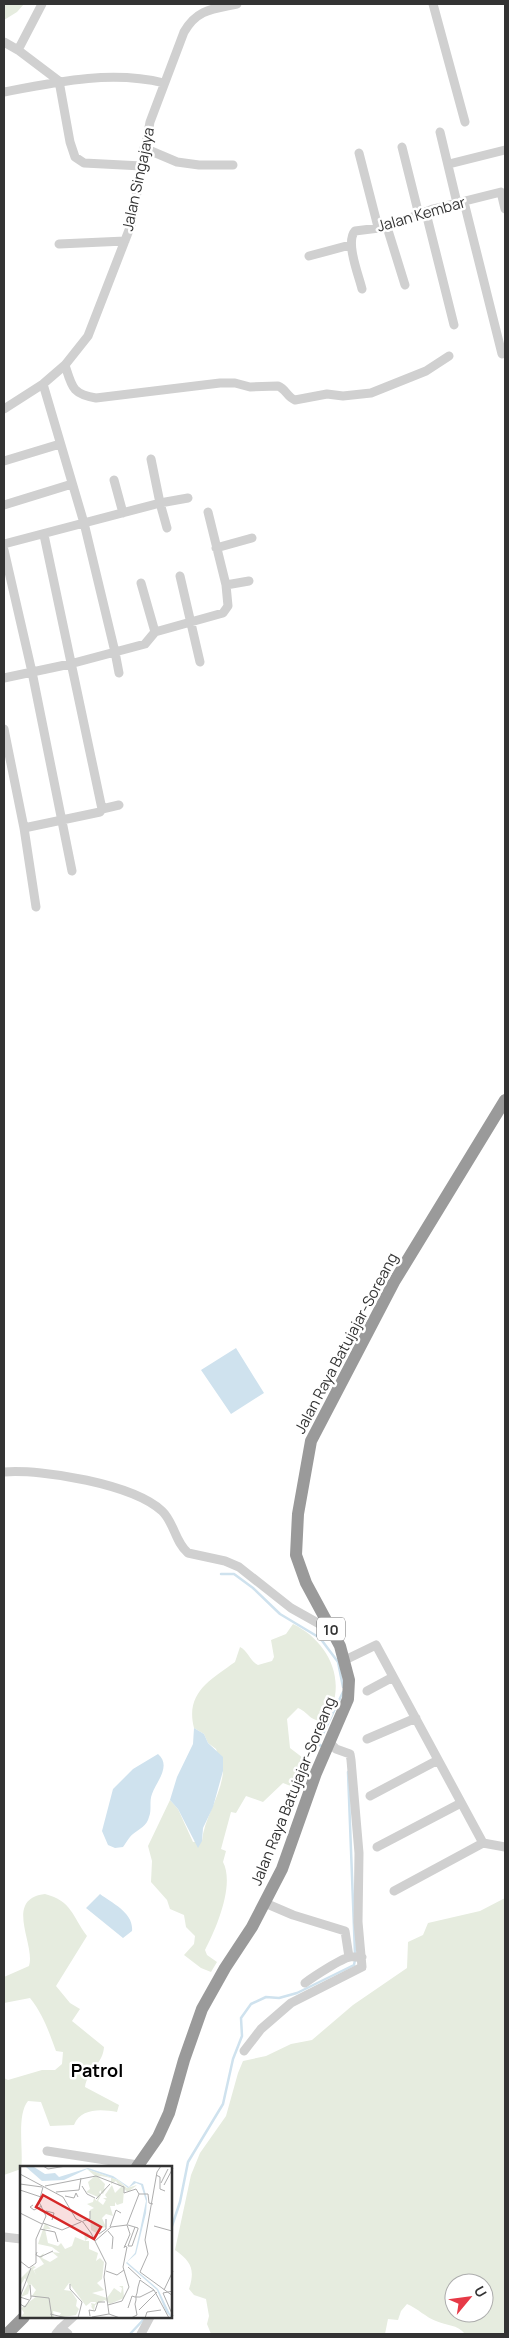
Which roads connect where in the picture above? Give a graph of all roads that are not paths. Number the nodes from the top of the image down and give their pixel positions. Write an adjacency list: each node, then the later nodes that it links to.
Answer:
1 (42, 4): 7 (street)
2 (196, 4): 5 (street)
3 (237, 4): 5 (street)
4 (433, 4): 11 (street)
5 (200, 13): 9 (street, Jalan Singajaya)
6 (4, 42): 7 (street)
7 (18, 50): 8 (street)
8 (59, 81): 9 (street); 10 (street); 19 (street)
9 (164, 84): 14 (street, Jalan Singajaya)
10 (4, 92)
11 (465, 122)
12 (440, 132): 17 (street)
13 (402, 147): 23 (street)
14 (144, 148): 18 (street); 19 (street, Jalan Singajaya)
15 (505, 150): 17 (street)
16 (359, 153): 24 (street)
17 (449, 164): 21 (street)
18 (233, 165)
19 (142, 166): 25 (street, Jalan Singajaya)
20 (503, 192): 21 (street, Jalan Kembar); 22 (street, Jalan Kembar)
21 (460, 202): 23 (street, Jalan Kembar); 32 (street)
22 (505, 209)
23 (423, 214): 24 (street, Jalan Kembar); 31 (street)
24 (382, 227): 27 (street, Jalan Kembar); 29 (street)
25 (125, 241): 26 (street); 34 (street, Jalan Singajaya)
26 (59, 244)
27 (350, 245): 28 (street); 30 (street)
28 (309, 256)
29 (405, 285)
30 (362, 289)
31 (454, 325)
32 (505, 353)
33 (449, 356): 34 (street)
34 (65, 365): 35 (street, Jalan Singajaya)
35 (43, 384): 36 (street, Jalan Singajaya); 37 (street)
36 (4, 409)
37 (60, 444): 39 (street); 41 (street)
38 (151, 459): 43 (street)
39 (4, 461)
40 (114, 480): 46 (street)
41 (72, 484): 44 (street); 47 (street)
42 (188, 498): 43 (street)
43 (160, 503): 46 (street); 48 (street)
44 (4, 505)
45 (208, 512): 52 (street)
46 (123, 513): 47 (street)
47 (84, 524): 49 (street); 60 (street)
48 (168, 528)
49 (44, 535): 51 (street); 62 (street)
50 (252, 538): 52 (street)
51 (4, 544)
52 (216, 548): 57 (street)
53 (4, 550): 63 (street)
54 (180, 576): 58 (street)
55 (249, 581): 57 (street)
56 (141, 582): 59 (street)
57 (226, 585): 58 (street)
58 (191, 622): 59 (street); 61 (street)
59 (155, 632): 60 (street)
60 (115, 652): 62 (street); 64 (street)
61 (200, 662)
62 (70, 664): 63 (street); 68 (street)
63 (32, 672): 65 (street); 69 (street)
64 (119, 672)
65 (4, 678)
66 (4, 728): 70 (street)
67 (119, 805): 68 (street)
68 (102, 809): 69 (street)
69 (62, 820): 70 (street); 71 (street)
70 (24, 828): 72 (street)
71 (72, 871)
72 (36, 907)
73 (505, 1100): 75 (highway, Jalan Raya Batujajar-Soreang / 10)
74 (4, 1472): 75 (street)
75 (332, 1631): 76 (highway, Jalan Raya Batujajar-Soreang / 10)
76 (345, 1660): 77 (street); 81 (highway, Jalan Raya Batujajar-Soreang / 10)
77 (394, 1677): 78 (street); 79 (street)
78 (367, 1690)
79 (416, 1718): 80 (street); 82 (street)
80 (367, 1739)
81 (330, 1743): 89 (highway, Jalan Raya Batujajar-Soreang / 10); 90 (street)
82 (438, 1760): 83 (street); 84 (street)
83 (370, 1796)
84 (461, 1803): 85 (street); 86 (street)
85 (483, 1843): 87 (street); 88 (street)
86 (377, 1847)
87 (505, 1848)
88 (394, 1891)
89 (265, 1903): 90 (street); 94 (highway, Jalan Raya Batujajar-Soreang / 10)
90 (356, 1961): 91 (street); 92 (street)
91 (305, 1983)
92 (244, 2051)
93 (48, 2151): 94 (street)
94 (138, 2166)
95 (4, 2237): 96 (street)
96 (20, 2239)
97 (23, 2318): 101 (highway)
98 (72, 2318): 100 (street)
99 (150, 2318): 102 (street)
100 (62, 2332)
101 (7, 2334)
102 (143, 2334)

